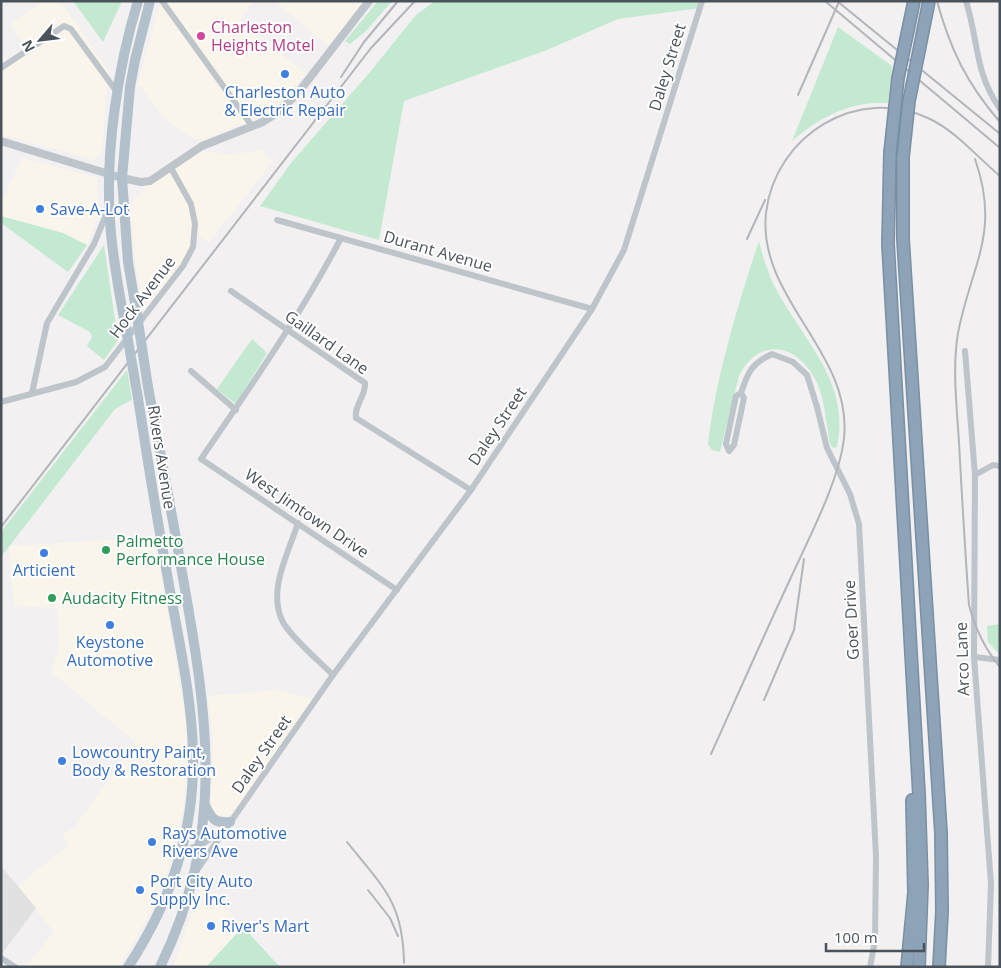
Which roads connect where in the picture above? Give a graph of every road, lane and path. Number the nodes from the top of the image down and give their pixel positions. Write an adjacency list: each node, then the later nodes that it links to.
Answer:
1 (138, 1): 10 (main road, Rivers Avenue)
2 (150, 1): 16 (main road, Rivers Avenue)
3 (162, 1): 12 (street)
4 (369, 1): 12 (street)
5 (702, 1): 21 (street, Daley Street)
6 (914, 1): 37 (highway, bridge)
7 (929, 1): 39 (highway, bridge)
8 (966, 1): 11 (street)
9 (1, 68): 10 (street)
10 (118, 93): 15 (main road, Rivers Avenue)
11 (1000, 109)
12 (252, 126): 14 (street)
13 (1, 141): 15 (street)
14 (171, 168): 16 (street); 25 (street, Hock Avenue)
15 (109, 174): 16 (street); 17 (main road, Rivers Avenue)
16 (122, 178): 40 (main road, Rivers Avenue, bridge)
17 (109, 206): 25 (street); 43 (main road, Rivers Avenue, bridge)
18 (277, 220): 19 (street, Durant Avenue)
19 (341, 238): 21 (street, Durant Avenue); 22 (street)
20 (231, 291): 22 (street, Gaillard Lane)
21 (592, 309): 32 (street, Daley Street)
22 (286, 330): 29 (street); 32 (street, Gaillard Lane)
23 (965, 351): 31 (street, Arco Lane)
24 (191, 371): 29 (street)
25 (32, 393): 28 (street, Hock Avenue)
26 (740, 393): 26 (street, Goer Drive); 49 (street, Goer Drive)
27 (1, 394): 28 (street)
28 (5, 400)
29 (236, 410): 33 (street, West Jimtown Drive)
30 (1000, 466): 31 (street)
31 (975, 475): 35 (street, Arco Lane)
32 (470, 490): 34 (street, Daley Street)
33 (298, 523): 34 (street, West Jimtown Drive); 38 (street)
34 (397, 590): 38 (street, Daley Street)
35 (974, 657): 36 (street); 54 (street, Arco Lane)
36 (1000, 660)
37 (912, 668): 50 (highway); 51 (highway)
38 (333, 675): 41 (street, Daley Street)
39 (938, 789): 52 (highway); 53 (highway)
40 (205, 804): 41 (main road); 42 (main road, Rivers Avenue)
41 (230, 822): 42 (street, Daley Street); 44 (street, Daley Street)
42 (201, 844): 43 (street, Daley Street); 44 (main road, Rivers Avenue)
43 (181, 852): 47 (main road, Rivers Avenue)
44 (194, 875): 48 (main road, Rivers Avenue)
45 (1, 958): 46 (street)
46 (15, 967)
47 (128, 967)
48 (160, 967)
49 (870, 967)
50 (907, 967)
51 (919, 967)
52 (939, 967)
53 (945, 967)
54 (988, 967)

